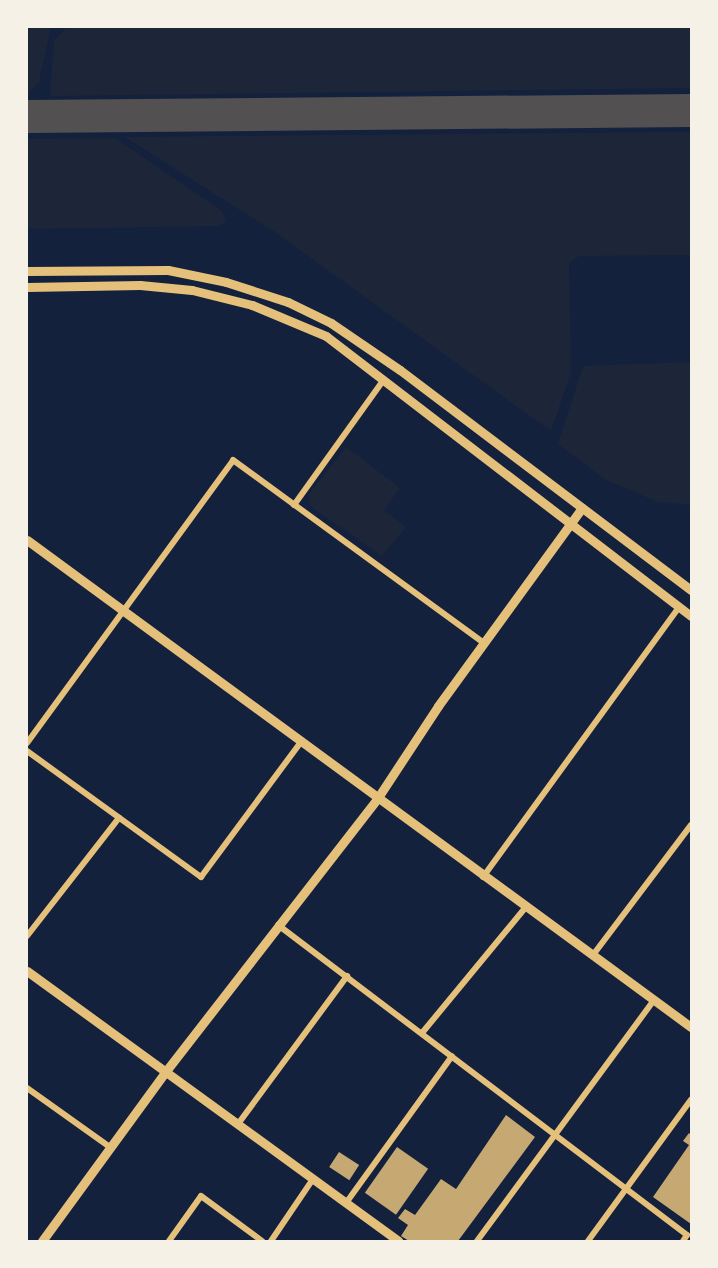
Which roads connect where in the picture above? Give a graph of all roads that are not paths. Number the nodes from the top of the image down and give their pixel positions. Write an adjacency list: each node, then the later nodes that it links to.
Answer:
1 (27, 271): 5 (street)
2 (27, 287): 3 (street)
3 (382, 382): 4 (street); 6 (street)
4 (294, 504): 10 (street); 12 (street)
5 (582, 508): 6 (street); 8 (street)
6 (571, 526): 9 (street); 12 (street)
7 (27, 540): 10 (street)
8 (691, 590)
9 (679, 606): 11 (street); 19 (street)
10 (125, 611): 13 (street); 14 (street)
11 (691, 616)
12 (484, 644): 16 (street)
13 (301, 742): 16 (street); 17 (street)
14 (27, 743)
15 (27, 751): 17 (street)
16 (377, 800): 19 (street); 21 (street)
17 (119, 818): 22 (street)
18 (691, 825): 23 (street)
19 (483, 877): 20 (street)
20 (525, 908): 23 (street); 28 (street)
21 (278, 925): 25 (street); 30 (street)
22 (27, 936)
23 (593, 955): 26 (street)
24 (27, 971): 30 (street)
25 (347, 976): 28 (street); 33 (street)
26 (654, 1000): 27 (street); 34 (street)
27 (690, 1024)
28 (422, 1033): 29 (street)
29 (452, 1056): 34 (street); 38 (street)
30 (166, 1071): 33 (street); 35 (street)
31 (27, 1088): 35 (street)
32 (691, 1100): 37 (street)
33 (238, 1124): 36 (street)
34 (555, 1134): 37 (street); 44 (street)
35 (111, 1148): 39 (street)
36 (313, 1179): 38 (street); 42 (street)
37 (626, 1188): 45 (street); 46 (street)
38 (346, 1203): 43 (street)
39 (42, 1241)
40 (169, 1241): 41 (street)
41 (262, 1241)
42 (271, 1241)
43 (398, 1241)
44 (477, 1241)
45 (588, 1241)
46 (683, 1241)

